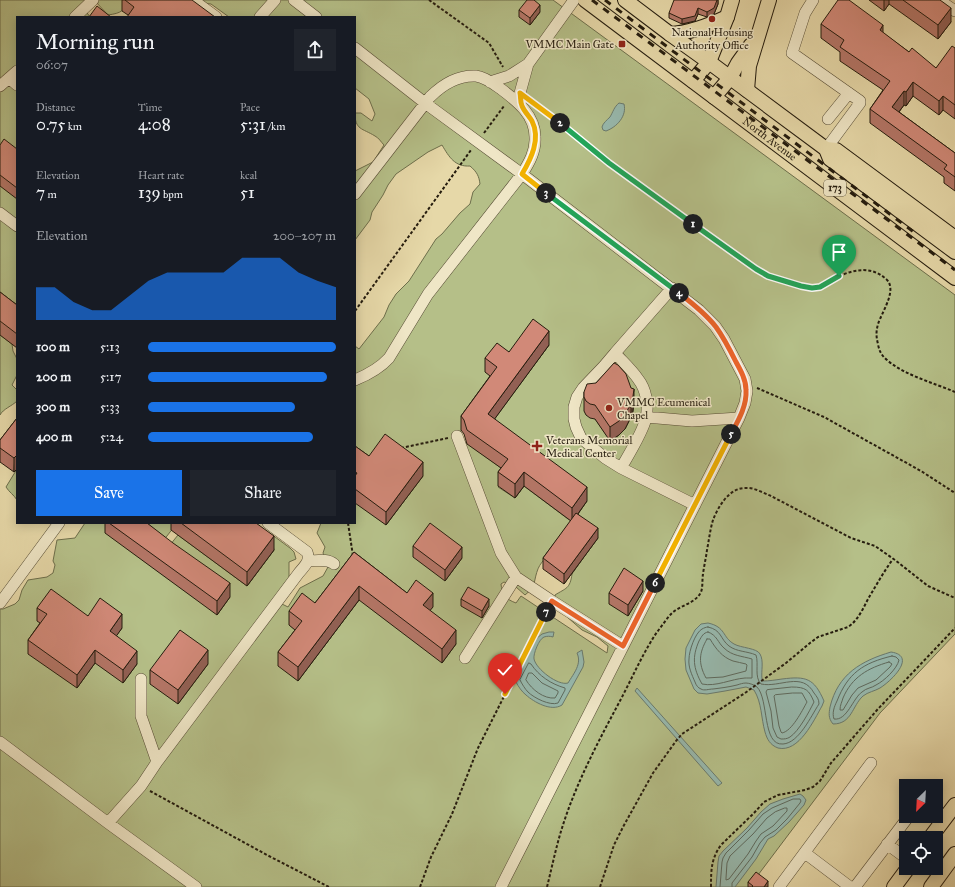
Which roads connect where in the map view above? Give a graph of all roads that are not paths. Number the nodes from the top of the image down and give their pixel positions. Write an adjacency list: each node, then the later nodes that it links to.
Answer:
1 (93, 0): 13 (lane)
2 (193, 0): 14 (lane)
3 (275, 0): 15 (lane)
4 (294, 0): 16 (lane)
5 (574, 0): 22 (lane)
6 (585, 0): 25 (main road, North Avenue / 173)
7 (625, 0): 18 (main road, 173)
8 (732, 0): 17 (main road)
9 (769, 0): 19 (main road)
10 (812, 0): 29 (lane)
11 (939, 0): 12 (lane)
12 (955, 11)
13 (76, 16)
14 (215, 16)
15 (262, 16)
16 (315, 16)
17 (727, 17): 18 (main road); 21 (main road)
18 (670, 34): 21 (main road, 173)
19 (758, 34): 24 (main road); 28 (main road)
20 (356, 49): 32 (lane)
21 (710, 62): 24 (main road, 173); 25 (main road)
22 (528, 64): 26 (lane); 30 (lane)
23 (14, 78): 27 (lane)
24 (730, 78): 28 (main road, 173); 31 (main road)
25 (693, 81): 31 (main road, North Avenue / 173)
26 (490, 82): 30 (lane); 32 (lane)
27 (0, 86)
28 (747, 90): 34 (main road, 173)
29 (849, 93): 33 (lane); 34 (lane)
30 (516, 95): 35 (lane)
31 (714, 97): 40 (main road, North Avenue / 173)
32 (425, 102): 35 (lane); 36 (lane)
33 (828, 119)
34 (826, 149): 39 (main road, 173)
35 (522, 174): 41 (lane); 43 (lane)
36 (356, 193)
37 (0, 213): 38 (lane)
38 (16, 225)
39 (953, 246)
40 (955, 278)
41 (672, 288): 42 (lane); 45 (lane)
42 (615, 353): 44 (lane); 47 (lane)
43 (356, 380)
44 (646, 417): 45 (lane); 47 (lane)
45 (739, 418): 48 (lane)
46 (457, 436): 53 (lane)
47 (622, 468): 48 (lane)
48 (695, 505): 55 (lane)
49 (58, 524): 54 (lane)
50 (269, 524): 51 (lane)
51 (308, 561): 52 (lane); 59 (lane)
52 (334, 564)
53 (516, 577): 55 (lane); 56 (lane)
54 (0, 603)
55 (623, 646): 71 (lane)
56 (465, 658)
57 (141, 679): 59 (lane)
58 (0, 742): 62 (lane)
59 (157, 762): 62 (lane)
60 (871, 763): 66 (lane)
61 (955, 805): 64 (main road)
62 (108, 823): 70 (lane)
63 (904, 823): 65 (lane)
64 (935, 831)
65 (887, 844): 67 (lane); 74 (lane)
66 (805, 853): 72 (lane); 73 (lane)
67 (899, 853)
68 (955, 854): 76 (main road)
69 (903, 875): 75 (main road)
70 (196, 887)
71 (501, 887)
72 (779, 887)
73 (850, 887)
74 (855, 887)
75 (894, 887)
76 (931, 887)

